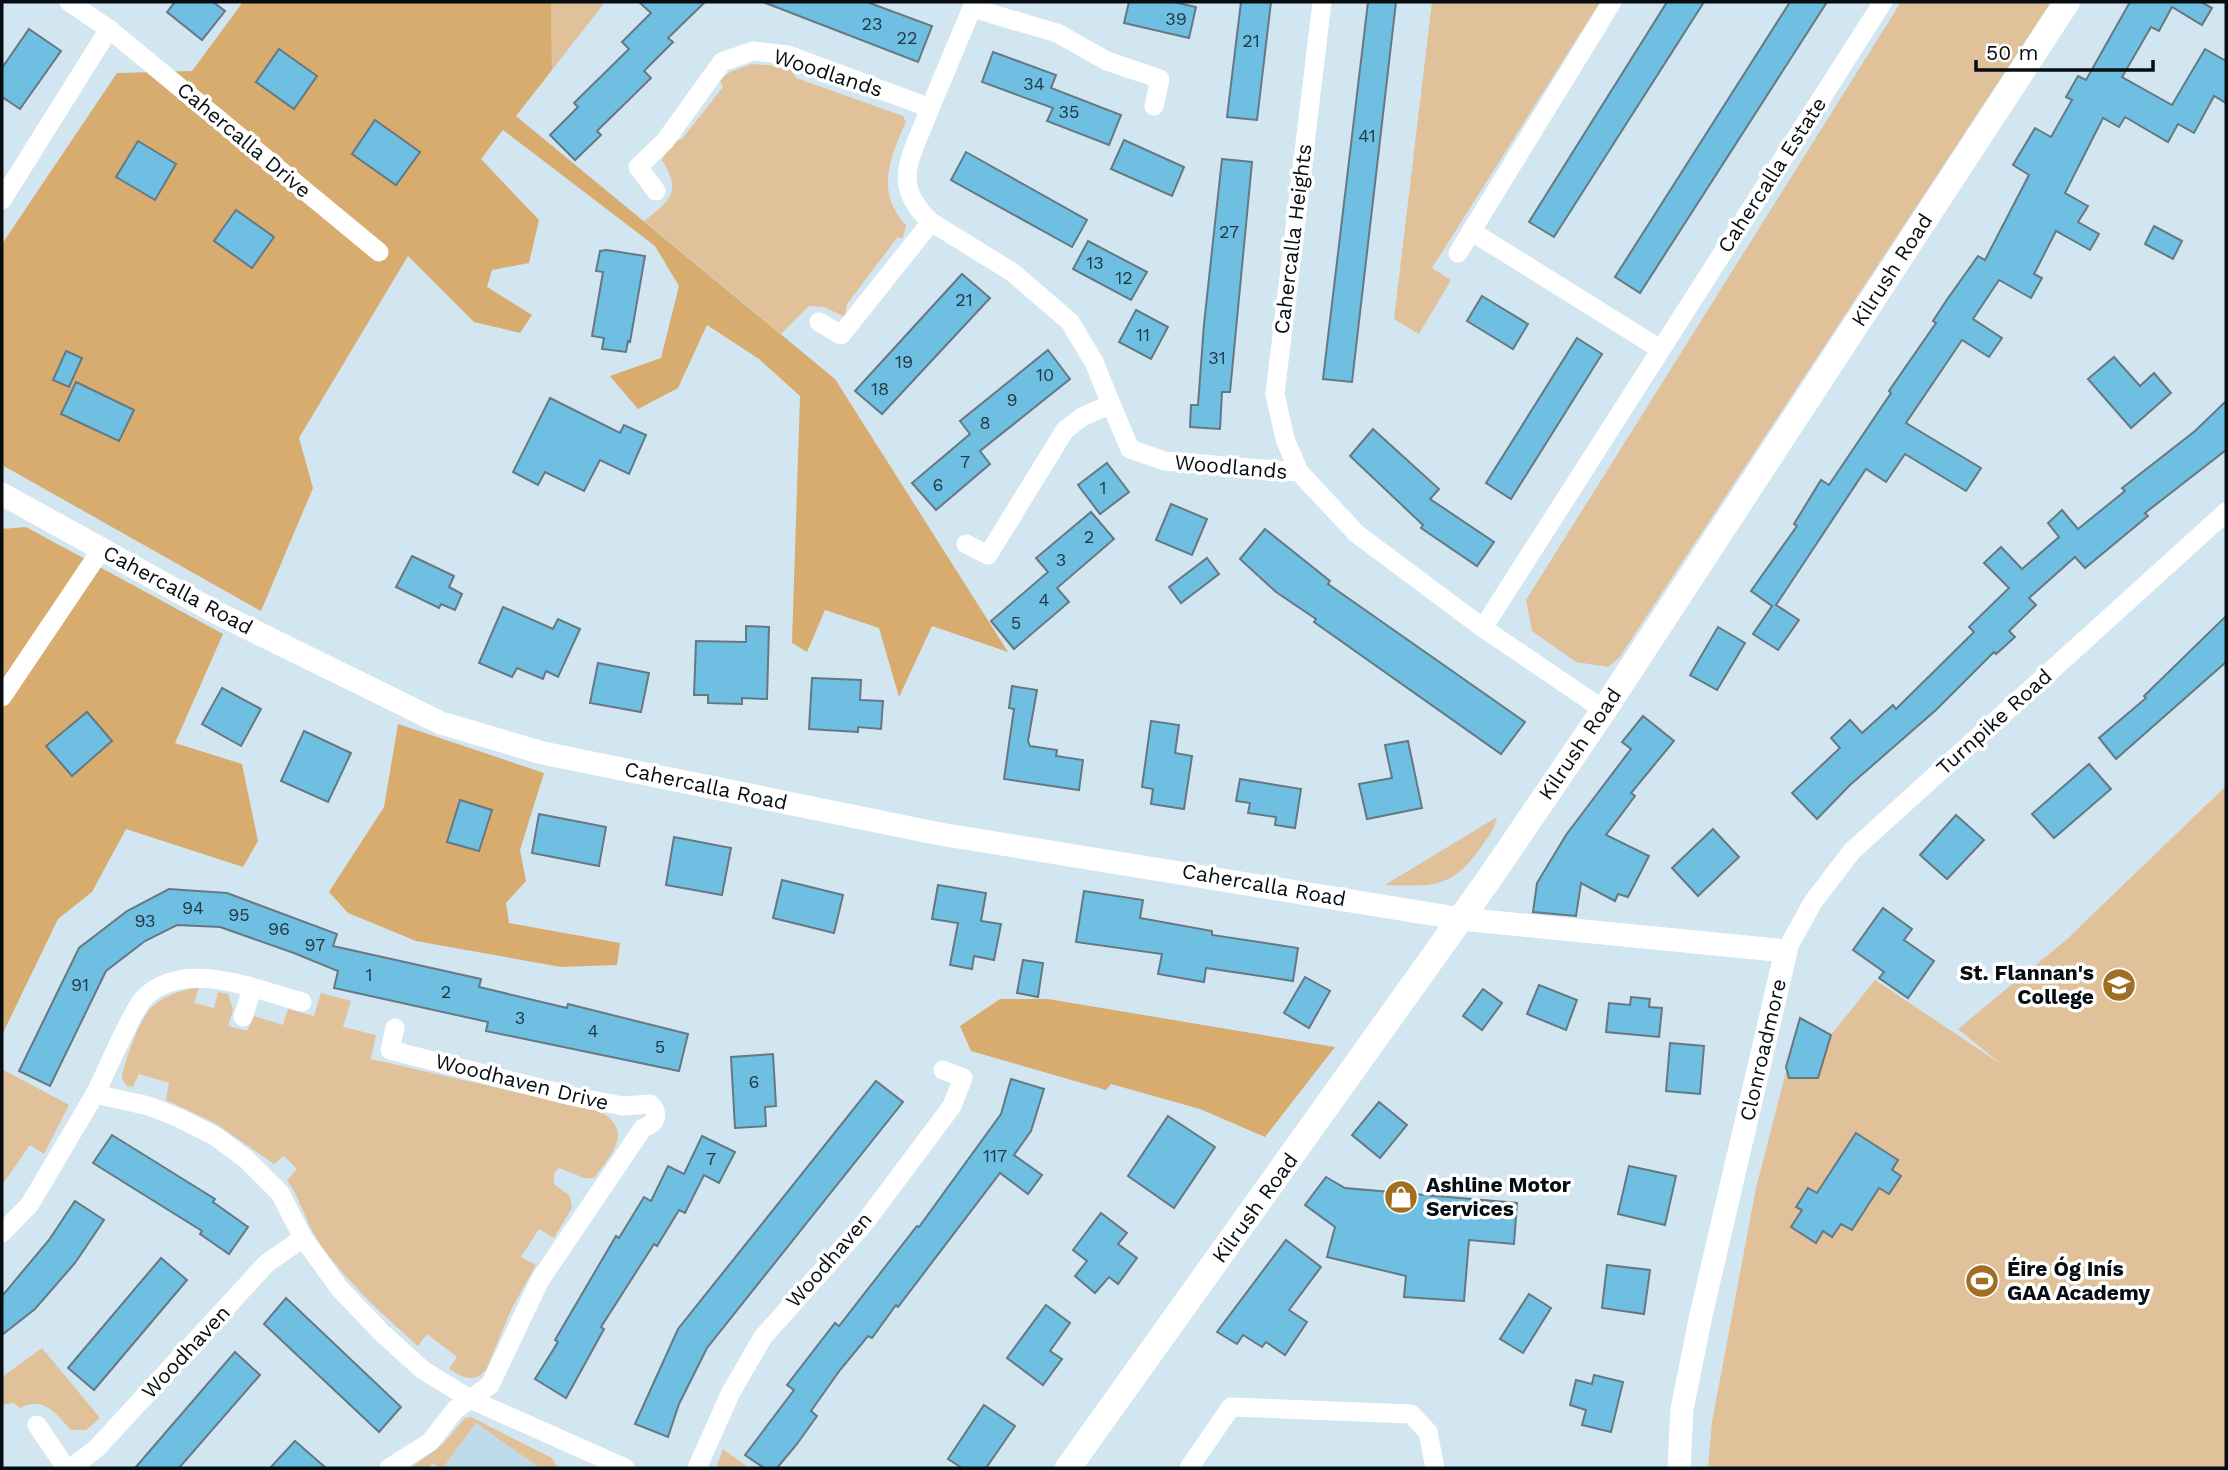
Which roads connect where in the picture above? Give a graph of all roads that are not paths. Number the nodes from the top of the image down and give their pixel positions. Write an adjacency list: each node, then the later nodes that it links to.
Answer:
1 (69, 2): 7 (street, Cahercalla Drive)
2 (1322, 2): 19 (street, Cahercalla Heights)
3 (1612, 2): 13 (street)
4 (1883, 2): 17 (street, Cahercalla Estate)
5 (2067, 2): 26 (main road, Kilrush Road)
6 (972, 5): 8 (street, Woodlands); 9 (street, Woodlands)
7 (109, 29): 11 (street); 14 (street, Cahercalla Drive)
8 (1154, 106)
9 (930, 108): 10 (street, Woodlands); 12 (street, Woodlands)
10 (656, 191)
11 (2, 200)
12 (931, 222): 16 (street); 18 (street, Woodlands)
13 (1472, 231): 15 (street); 17 (street)
14 (379, 251)
15 (1458, 253)
16 (819, 322)
17 (1660, 349): 24 (street, Cahercalla Estate)
18 (1111, 404): 19 (street, Woodlands); 22 (street)
19 (1299, 472): 24 (street)
20 (2, 494): 23 (street, Cahercalla Road)
21 (2226, 512): 28 (street, Turnpike Road)
22 (966, 544)
23 (101, 550): 25 (street); 27 (street, Cahercalla Road)
24 (1483, 628): 26 (street)
25 (2, 697)
26 (1604, 710): 27 (main road, Kilrush Road)
27 (1462, 919): 28 (street, Clonroadmore); 43 (main road, Kilrush Road)
28 (1786, 951): 46 (street, Clonroadmore)
29 (252, 989): 30 (street); 31 (street); 34 (street)
30 (302, 1002)
31 (243, 1017)
32 (395, 1028): 37 (street, Woodhaven Drive)
33 (943, 1070): 42 (street, Woodhaven)
34 (95, 1094): 35 (street); 36 (street)
35 (2, 1233)
36 (303, 1238): 37 (street); 39 (street, Woodhaven)
37 (470, 1399): 40 (street); 41 (street)
38 (37, 1425): 39 (street, Woodhaven)
39 (69, 1468)
40 (389, 1468)
41 (625, 1468)
42 (698, 1468)
43 (1068, 1468)
44 (1189, 1468): 45 (street)
45 (1435, 1468)
46 (1679, 1468)

